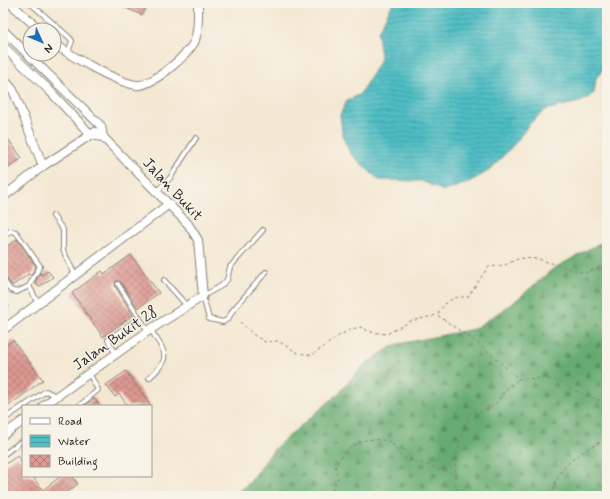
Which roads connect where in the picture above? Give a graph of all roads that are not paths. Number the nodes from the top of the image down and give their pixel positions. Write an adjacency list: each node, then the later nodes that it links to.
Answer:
1 (10, 3): 4 (street)
2 (30, 3): 8 (lane)
3 (198, 3): 8 (street)
4 (31, 22)
5 (3, 30): 10 (street)
6 (3, 46): 11 (street)
7 (62, 48): 8 (street)
8 (68, 52)
9 (3, 78): 14 (street)
10 (101, 126): 11 (street); 12 (street)
11 (91, 134): 12 (street); 14 (street)
12 (103, 136): 15 (street, Jalan Bukit)
13 (196, 138): 15 (lane)
14 (43, 166): 16 (street)
15 (157, 191): 17 (street, Jalan Bukit)
16 (3, 197)
17 (169, 204): 22 (street); 27 (street, Jalan Bukit)
18 (53, 216): 22 (lane)
19 (263, 230): 27 (lane)
20 (3, 237): 26 (lane)
21 (266, 272): 27 (lane)
22 (75, 276): 28 (street)
23 (3, 280): 26 (lane)
24 (164, 280): 29 (lane)
25 (118, 284): 30 (lane)
26 (29, 286): 28 (lane)
27 (204, 296): 29 (street, Jalan Bukit 28)
28 (38, 303): 31 (street)
29 (187, 306): 32 (street, Jalan Bukit 28)
30 (140, 318): 32 (lane); 33 (lane)
31 (3, 330)
32 (149, 330): 33 (street, Jalan Bukit 28); 35 (lane)
33 (116, 354): 34 (street, Jalan Bukit 28)
34 (89, 374): 36 (street, Jalan Bukit 28); 39 (lane)
35 (149, 378)
36 (55, 398): 37 (lane); 38 (street, Jalan Bukit 28)
37 (25, 405)
38 (45, 405)
39 (80, 405)
40 (22, 407): 41 (lane)
41 (3, 420)
42 (22, 424): 43 (street)
43 (3, 435)
44 (22, 441): 45 (lane)
45 (3, 455)

